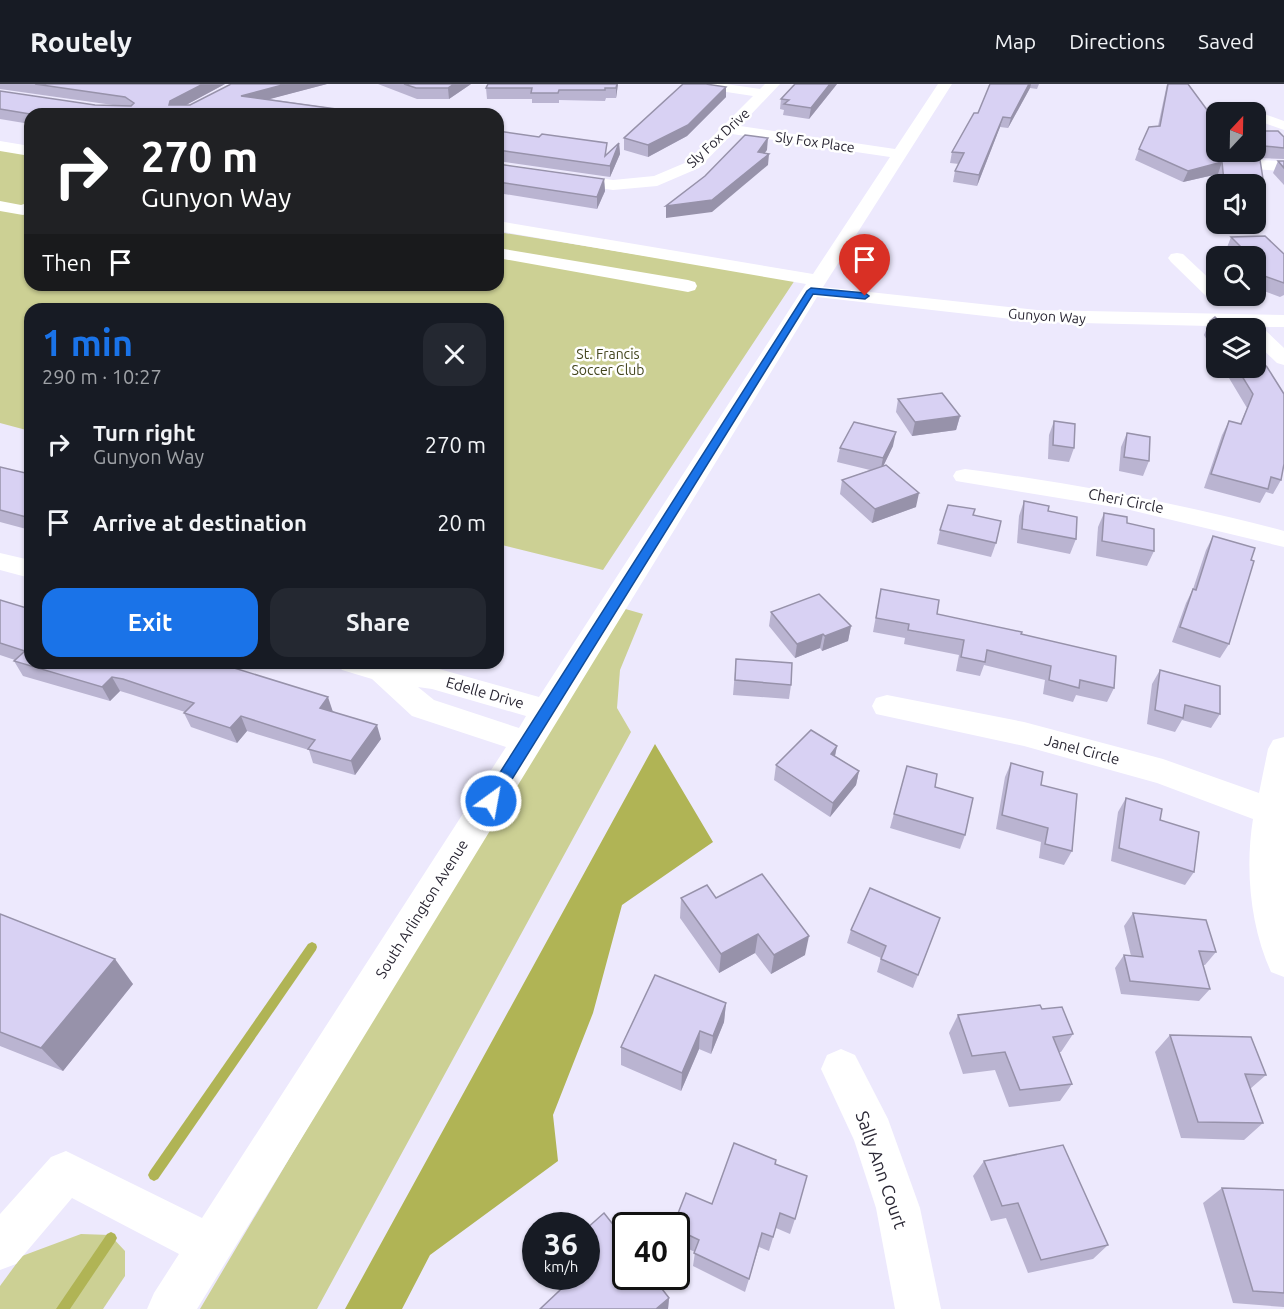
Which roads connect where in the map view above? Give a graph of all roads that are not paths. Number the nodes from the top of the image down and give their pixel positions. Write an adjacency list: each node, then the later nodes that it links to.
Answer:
1 (700, 84): 3 (street)
2 (945, 84): 10 (street, South Arlington Avenue)
3 (740, 86): 4 (street)
4 (768, 89): 6 (street, Sly Fox Drive)
5 (1266, 120): 7 (street)
6 (733, 126): 10 (street, Sly Fox Place); 13 (street, Sly Fox Drive)
7 (1284, 126)
8 (0, 146): 9 (street)
9 (24, 150)
10 (902, 150): 19 (street, South Arlington Avenue)
11 (1222, 164): 12 (street)
12 (1284, 166)
13 (504, 169)
14 (0, 206): 15 (street)
15 (24, 210)
16 (504, 227): 19 (street, Gunyon Way)
17 (504, 254): 21 (street)
18 (1177, 258): 20 (street)
19 (818, 281): 26 (street, Gunyon Way); 36 (street, South Arlington Avenue)
20 (1206, 285)
21 (688, 286)
22 (1229, 306): 23 (street)
23 (1241, 318)
24 (1284, 321): 25 (street, Gunyon Way)
25 (1266, 324)
26 (1206, 325)
27 (1266, 342): 28 (street)
28 (1284, 359)
29 (965, 476): 30 (street, Cheri Circle)
30 (1284, 539)
31 (0, 561): 32 (street)
32 (24, 568)
33 (372, 669): 34 (street, Edelle Drive)
34 (382, 672): 36 (street, Edelle Drive); 37 (street)
35 (887, 706): 39 (street, Janel Circle)
36 (547, 711): 37 (street, South Arlington Avenue)
37 (527, 742): 42 (street, South Arlington Avenue)
38 (1284, 749): 39 (street)
39 (1272, 812): 40 (street)
40 (1284, 960)
41 (841, 1069): 45 (street, Sally Ann Court)
42 (210, 1246): 43 (street); 44 (street, South Arlington Avenue)
43 (0, 1248)
44 (170, 1309)
45 (918, 1309)

